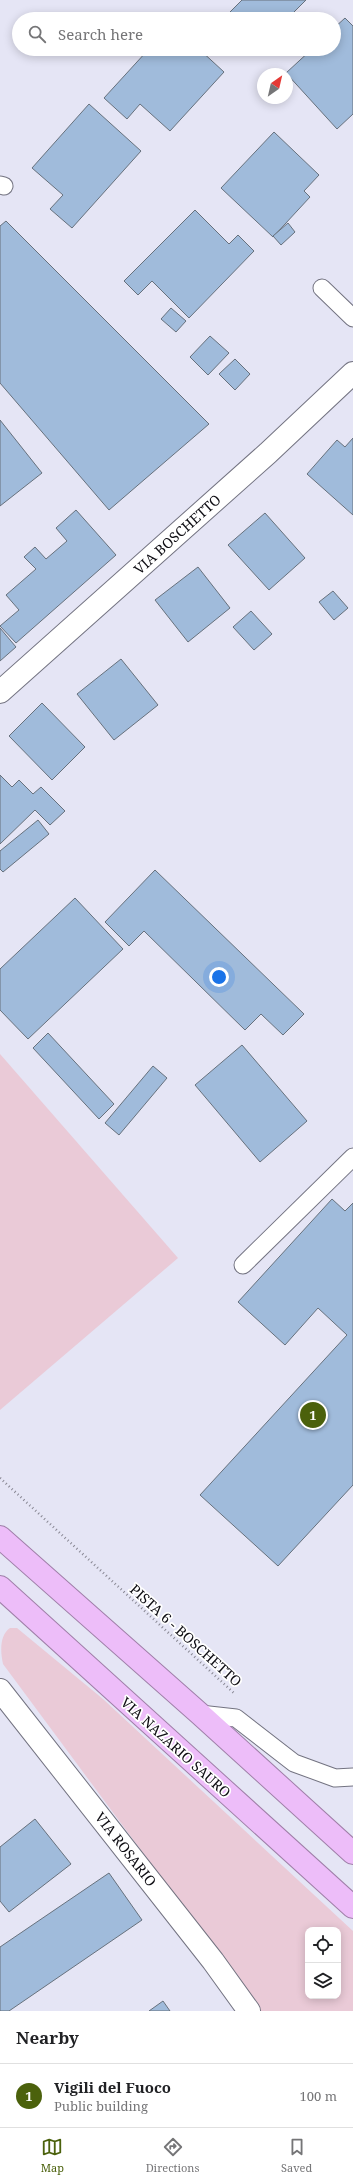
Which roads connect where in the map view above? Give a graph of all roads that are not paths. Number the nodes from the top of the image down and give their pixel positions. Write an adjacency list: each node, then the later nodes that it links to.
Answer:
1 (322, 288): 2 (lane)
2 (353, 318)
3 (353, 373): 4 (street, VIA BOSCHETTO)
4 (0, 692)
5 (353, 1157): 6 (lane)
6 (243, 1265)
7 (0, 1537): 10 (highway)
8 (0, 1587): 13 (highway, VIA NAZARIO SAURO)
9 (0, 1690): 14 (street, VIA ROSARIO)
10 (200, 1714): 11 (lane); 12 (highway)
11 (353, 1777)
12 (353, 1853)
13 (353, 1907)
14 (249, 2011)

